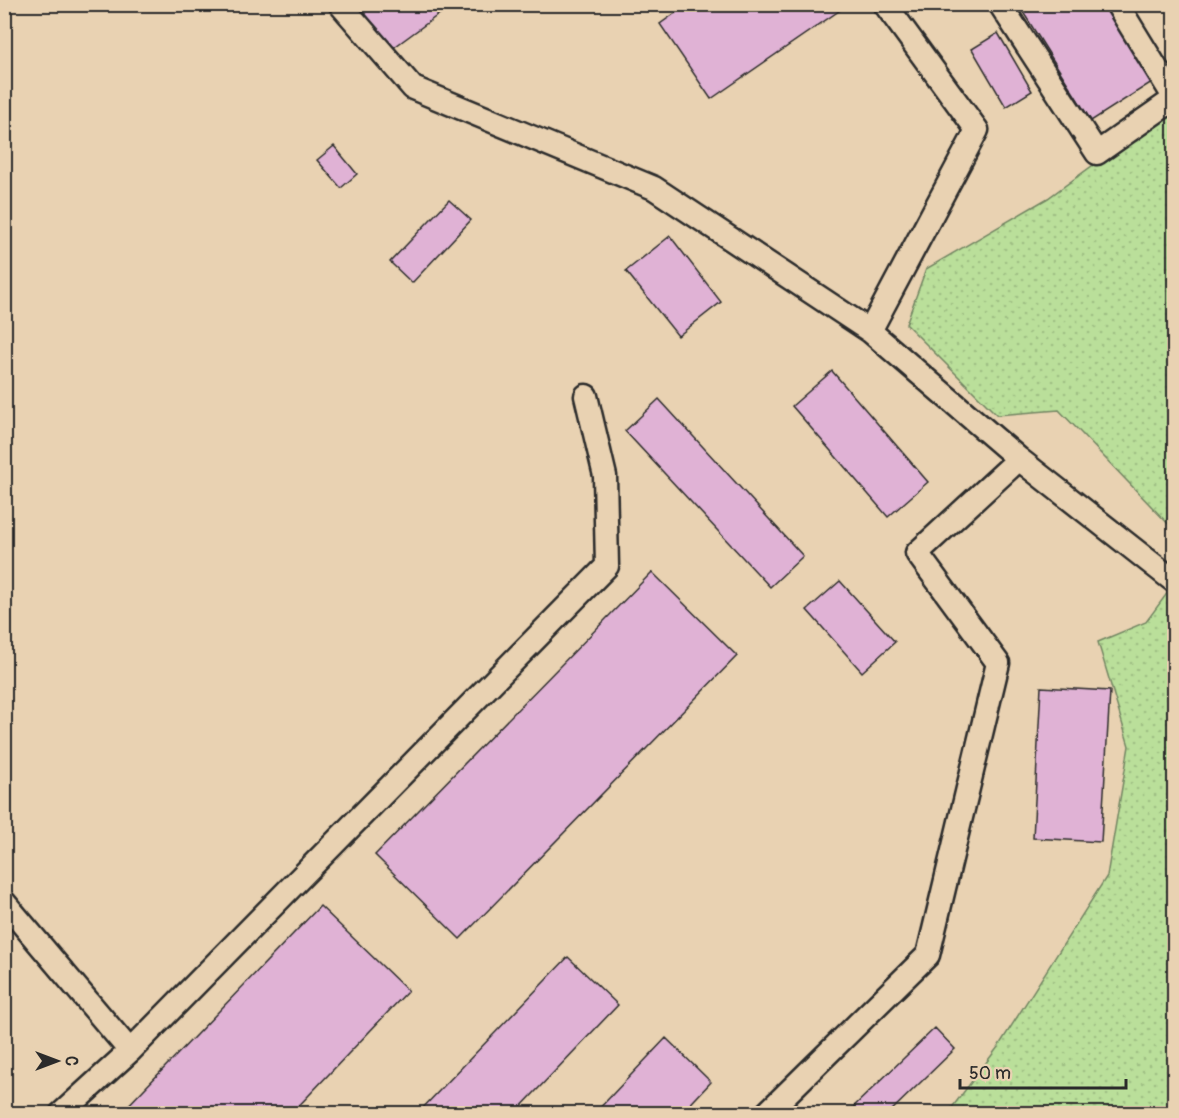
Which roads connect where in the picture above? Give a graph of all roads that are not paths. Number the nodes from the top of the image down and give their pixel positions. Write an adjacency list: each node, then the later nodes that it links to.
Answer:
1 (340, 4): 6 (lane)
2 (885, 4): 6 (lane)
3 (1000, 4): 5 (lane)
4 (1117, 4): 5 (lane)
5 (1174, 98)
6 (870, 331): 8 (lane)
7 (586, 396): 11 (lane)
8 (1019, 459): 9 (lane); 13 (lane)
9 (1174, 581)
10 (4, 902): 11 (lane)
11 (130, 1051): 12 (lane)
12 (62, 1113)
13 (766, 1113)

